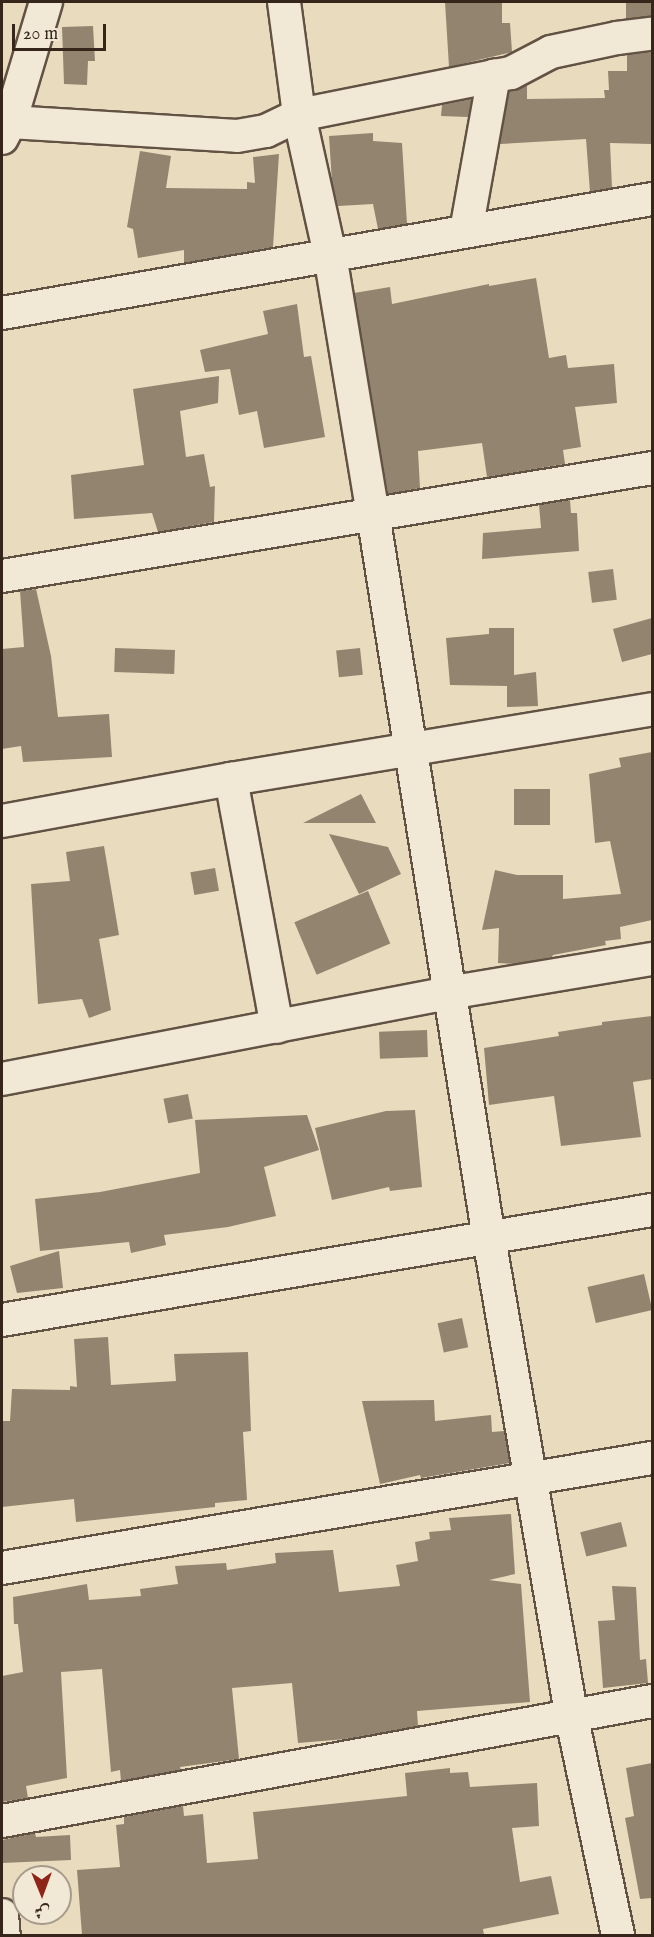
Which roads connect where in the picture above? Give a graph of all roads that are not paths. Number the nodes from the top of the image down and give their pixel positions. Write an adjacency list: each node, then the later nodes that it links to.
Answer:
1 (46, 2): 6 (street)
2 (284, 2): 5 (street)
3 (652, 34): 4 (street)
4 (494, 76): 5 (street); 8 (street)
5 (299, 115): 6 (street); 9 (street)
6 (6, 130)
7 (652, 199): 8 (street)
8 (466, 231): 9 (street)
9 (330, 255): 10 (street); 12 (street)
10 (2, 313)
11 (652, 468): 12 (street)
12 (373, 514): 13 (street); 15 (street)
13 (2, 576)
14 (652, 709): 15 (street)
15 (409, 749): 16 (street); 19 (street)
16 (231, 779): 17 (street); 20 (street)
17 (2, 821)
18 (652, 959): 19 (street)
19 (448, 993): 20 (street); 23 (street)
20 (277, 1027): 21 (street)
21 (2, 1079)
22 (652, 1210): 23 (street)
23 (489, 1238): 24 (street); 26 (street)
24 (2, 1320)
25 (652, 1458): 26 (street)
26 (531, 1478): 27 (street); 29 (street)
27 (2, 1568)
28 (652, 1701): 29 (street)
29 (571, 1714): 30 (street); 33 (street)
30 (2, 1821)
31 (2, 1915): 32 (street)
32 (4, 1935)
33 (618, 1935)

